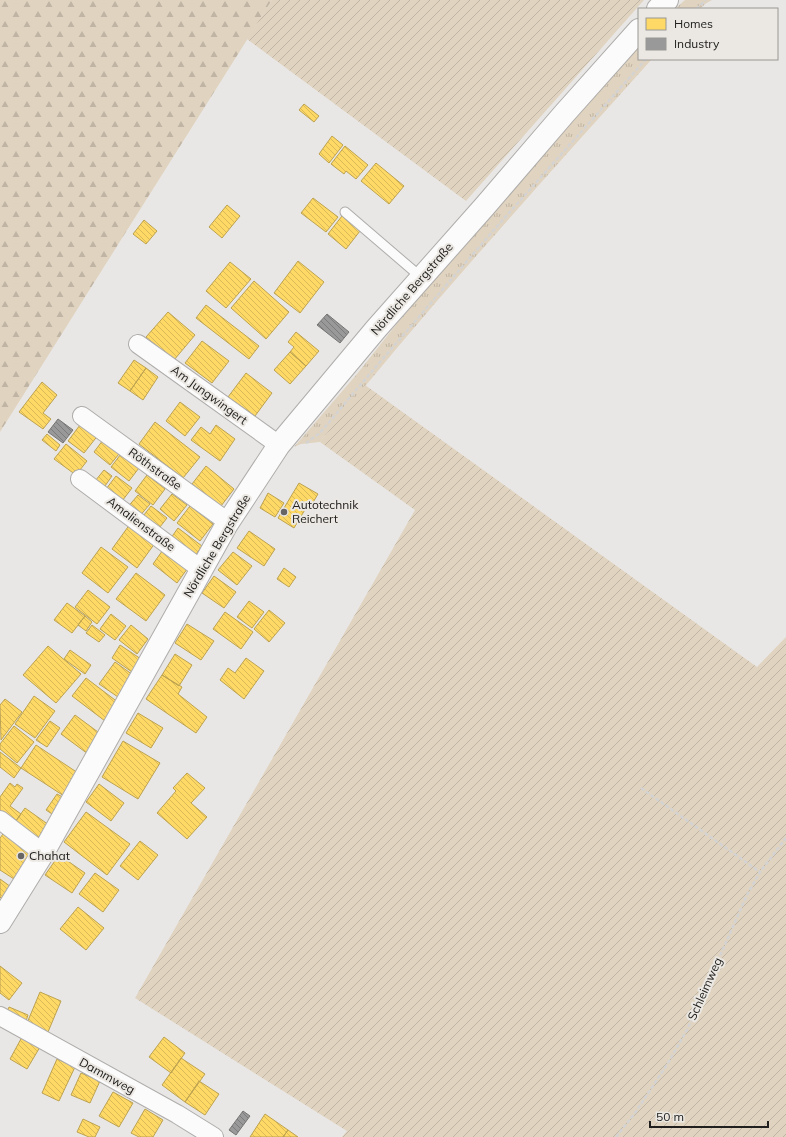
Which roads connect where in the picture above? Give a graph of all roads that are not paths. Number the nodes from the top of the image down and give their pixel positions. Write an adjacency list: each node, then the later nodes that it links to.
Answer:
1 (667, 0): 2 (main road)
2 (659, 8)
3 (638, 31): 5 (main road, Nördliche Bergstraße)
4 (345, 212): 5 (lane)
5 (422, 278): 8 (main road, Nördliche Bergstraße)
6 (138, 344): 8 (street, Am Jungwingert)
7 (82, 416): 10 (street, Röthstraße)
8 (280, 444): 10 (main road, Nördliche Bergstraße)
9 (80, 479): 11 (street, Amalienstraße)
10 (228, 522): 11 (main road, Nördliche Bergstraße)
11 (202, 570): 13 (main road, Nördliche Bergstraße)
12 (0, 820): 13 (street)
13 (43, 854): 14 (main road, Nördliche Bergstraße)
14 (0, 922)
15 (0, 1016): 16 (street, Dammweg)
16 (214, 1137)

